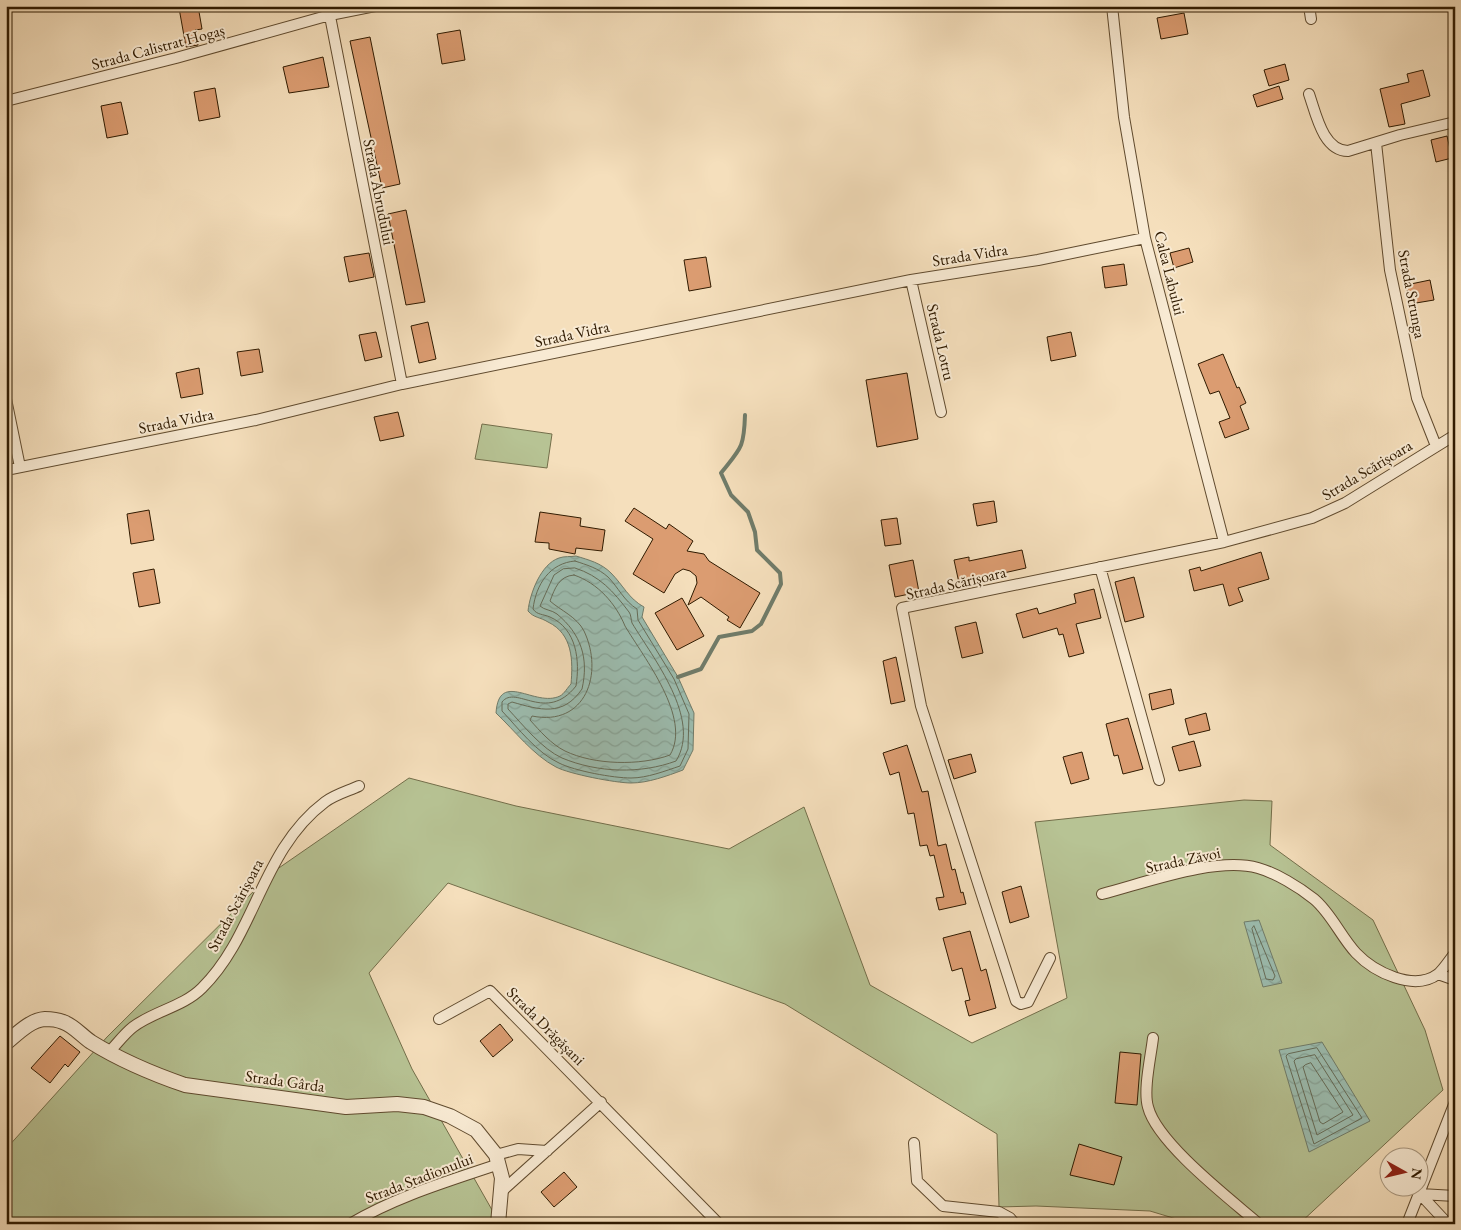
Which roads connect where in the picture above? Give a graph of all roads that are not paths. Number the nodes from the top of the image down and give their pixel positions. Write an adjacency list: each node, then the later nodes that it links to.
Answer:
1 (375, 6): 4 (street, Strada Calistrat Hogaș)
2 (1112, 6): 10 (street, Calea Labului)
3 (1309, 6): 5 (street)
4 (329, 11): 7 (street, Strada Calistrat Hogaș); 12 (street, Strada Abrudului)
5 (1311, 18)
6 (1309, 94): 9 (street)
7 (6, 101)
8 (1455, 122): 9 (street)
9 (1376, 143): 16 (street, Strada Strunga)
10 (1145, 238): 11 (street, Strada Vidra); 19 (street, Calea Labului)
11 (911, 280): 12 (street, Strada Vidra); 14 (street, Strada Lotru)
12 (402, 384): 17 (street, Strada Vidra)
13 (6, 399): 17 (street)
14 (941, 412)
15 (1455, 436): 16 (street, Strada Scărișoara)
16 (1436, 446): 19 (street, Strada Scărișoara)
17 (20, 467): 18 (street, Strada Vidra)
18 (6, 470)
19 (1224, 542): 20 (street, Strada Scărișoara)
20 (1100, 567): 21 (street); 25 (street, Strada Scărișoara)
21 (1159, 780)
22 (359, 786): 31 (street, Strada Scărișoara)
23 (1102, 894): 26 (street, Strada Zăvoi)
24 (1455, 953): 26 (street)
25 (1050, 958)
26 (1438, 974): 27 (street)
27 (1455, 980)
28 (439, 1020): 32 (street, Strada Drăgășani)
29 (1154, 1038): 49 (street)
30 (6, 1043): 31 (street, Strada Gârda)
31 (110, 1052): 36 (street, Strada Gârda)
32 (601, 1102): 35 (street); 45 (street, Strada Drăgășani)
33 (1455, 1102): 37 (street)
34 (914, 1143): 46 (street)
35 (547, 1151): 36 (street); 38 (street)
36 (498, 1160): 38 (street); 43 (street, Strada Stadionului)
37 (1428, 1173)
38 (502, 1191): 44 (street)
39 (1428, 1194): 40 (street)
40 (1455, 1196)
41 (1418, 1198): 50 (street)
42 (1424, 1198): 51 (street)
43 (350, 1224)
44 (498, 1224)
45 (719, 1224)
46 (1015, 1224)
47 (1083, 1224): 48 (street)
48 (1108, 1224)
49 (1259, 1224)
50 (1407, 1224)
51 (1448, 1224)

